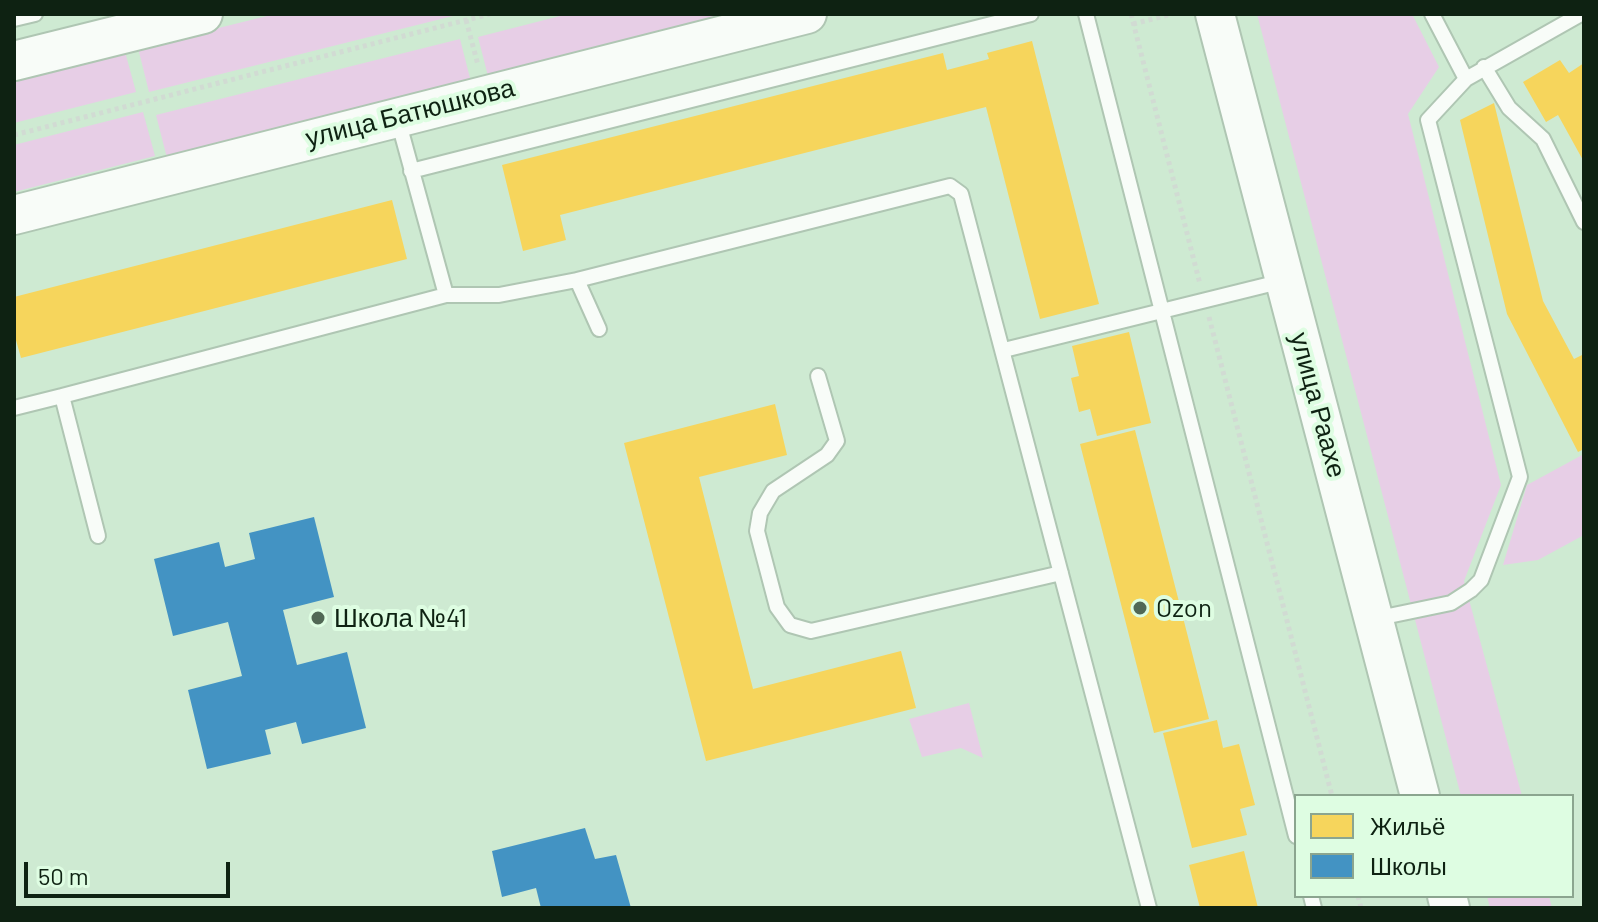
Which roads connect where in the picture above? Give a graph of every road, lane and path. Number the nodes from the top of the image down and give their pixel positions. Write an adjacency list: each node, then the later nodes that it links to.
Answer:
1 (35, 14): 12 (lane)
2 (203, 14): 13 (street)
3 (490, 14): 19 (path)
4 (807, 14): 18 (street, улица Батюшкова)
5 (1031, 14): 20 (lane)
6 (1086, 14): 27 (lane)
7 (1131, 14): 14 (path)
8 (1172, 14): 14 (path)
9 (1215, 14): 24 (street, улица Раахе)
10 (1433, 14): 17 (lane)
11 (1581, 14): 16 (lane)
12 (14, 19)
13 (153, 20): 15 (street)
14 (1133, 24): 26 (path)
15 (14, 61)
16 (1484, 67): 17 (lane); 22 (lane)
17 (1466, 79): 35 (lane)
18 (397, 116): 20 (lane); 21 (street, улица Батюшкова)
19 (14, 135)
20 (411, 171): 25 (lane)
21 (14, 215)
22 (1584, 222)
23 (577, 280): 25 (lane); 28 (lane); 29 (lane)
24 (1285, 280): 26 (lane); 35 (street, улица Раахе)
25 (446, 295): 31 (lane)
26 (1204, 300): 27 (lane); 36 (path)
27 (1161, 311): 29 (lane); 38 (lane)
28 (599, 329)
29 (1004, 350): 34 (lane)
30 (818, 376): 34 (lane)
31 (62, 396): 32 (lane); 33 (lane)
32 (14, 408)
33 (98, 536)
34 (1061, 573): 39 (lane)
35 (1374, 620): 37 (street, улица Раахе)
36 (1331, 794)
37 (1419, 794)
38 (1294, 828)
39 (1149, 908)

